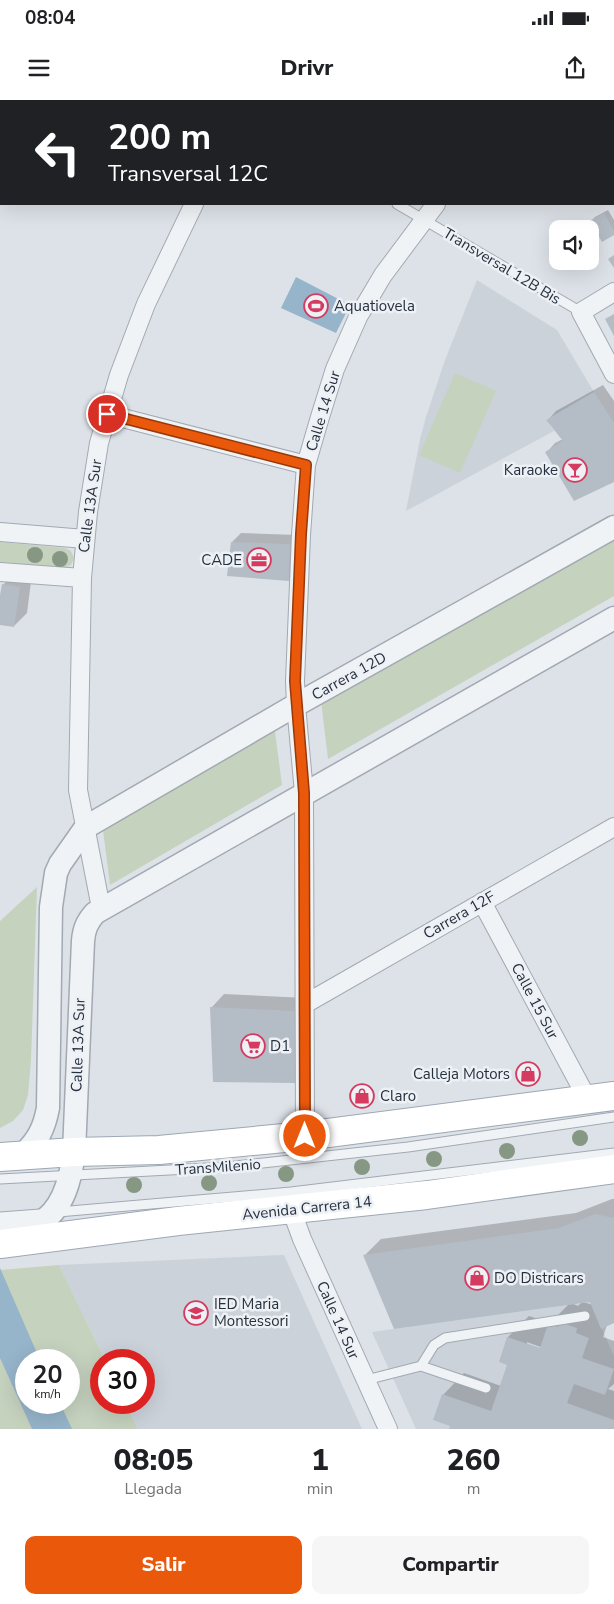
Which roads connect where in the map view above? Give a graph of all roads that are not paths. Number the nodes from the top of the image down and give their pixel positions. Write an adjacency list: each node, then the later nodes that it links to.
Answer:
1 (194, 205): 8 (street, Calle 13A Sur)
2 (399, 205): 4 (lane, Transversal 12B Bis)
3 (435, 205): 4 (street, Calle 14 Sur)
4 (424, 219): 6 (lane, Transversal 12B Bis); 9 (street, Calle 14 Sur)
5 (614, 292): 6 (street)
6 (581, 312): 7 (street)
7 (614, 374)
8 (107, 414): 9 (street); 12 (street, Calle 13A Sur)
9 (306, 465): 16 (street, Calle 14 Sur)
10 (614, 527): 16 (street, Carrera 12D)
11 (0, 532): 12 (street)
12 (85, 539): 14 (street, Calle 13A Sur)
13 (0, 572): 14 (street)
14 (82, 578): 18 (street, Calle 13A Sur)
15 (614, 618): 17 (street)
16 (296, 706): 17 (street, Calle 14 Sur); 18 (street, Carrera 12D)
17 (304, 793): 21 (street); 22 (street, Calle 14 Sur)
18 (86, 827): 21 (street, Calle 13A Sur); 27 (street, Calle 13A Sur)
19 (614, 827): 20 (street, Carrera 12F)
20 (482, 902): 22 (street, Carrera 12F); 23 (street, Calle 15 Sur)
21 (101, 908): 28 (street, Calle 13A Sur)
22 (305, 1004): 25 (street, Calle 14 Sur)
23 (601, 1098): 25 (main road)
24 (614, 1117): 28 (lane, TransMilenio)
25 (305, 1136): 28 (main road)
26 (614, 1154): 32 (lane, TransMilenio)
27 (11, 1156): 28 (main road)
28 (73, 1163): 30 (lane, TransMilenio); 32 (street, Calle 13A Sur)
29 (614, 1170): 31 (main road, Avenida Carrera 14)
30 (0, 1179)
31 (291, 1209): 33 (main road, Avenida Carrera 14); 36 (street, Calle 14 Sur)
32 (52, 1212): 33 (street, Calle 13A Sur)
33 (2, 1232)
34 (585, 1316): 35 (lane)
35 (421, 1366): 36 (lane); 37 (lane)
36 (366, 1380): 38 (street, Calle 14 Sur)
37 (486, 1388)
38 (388, 1429)

